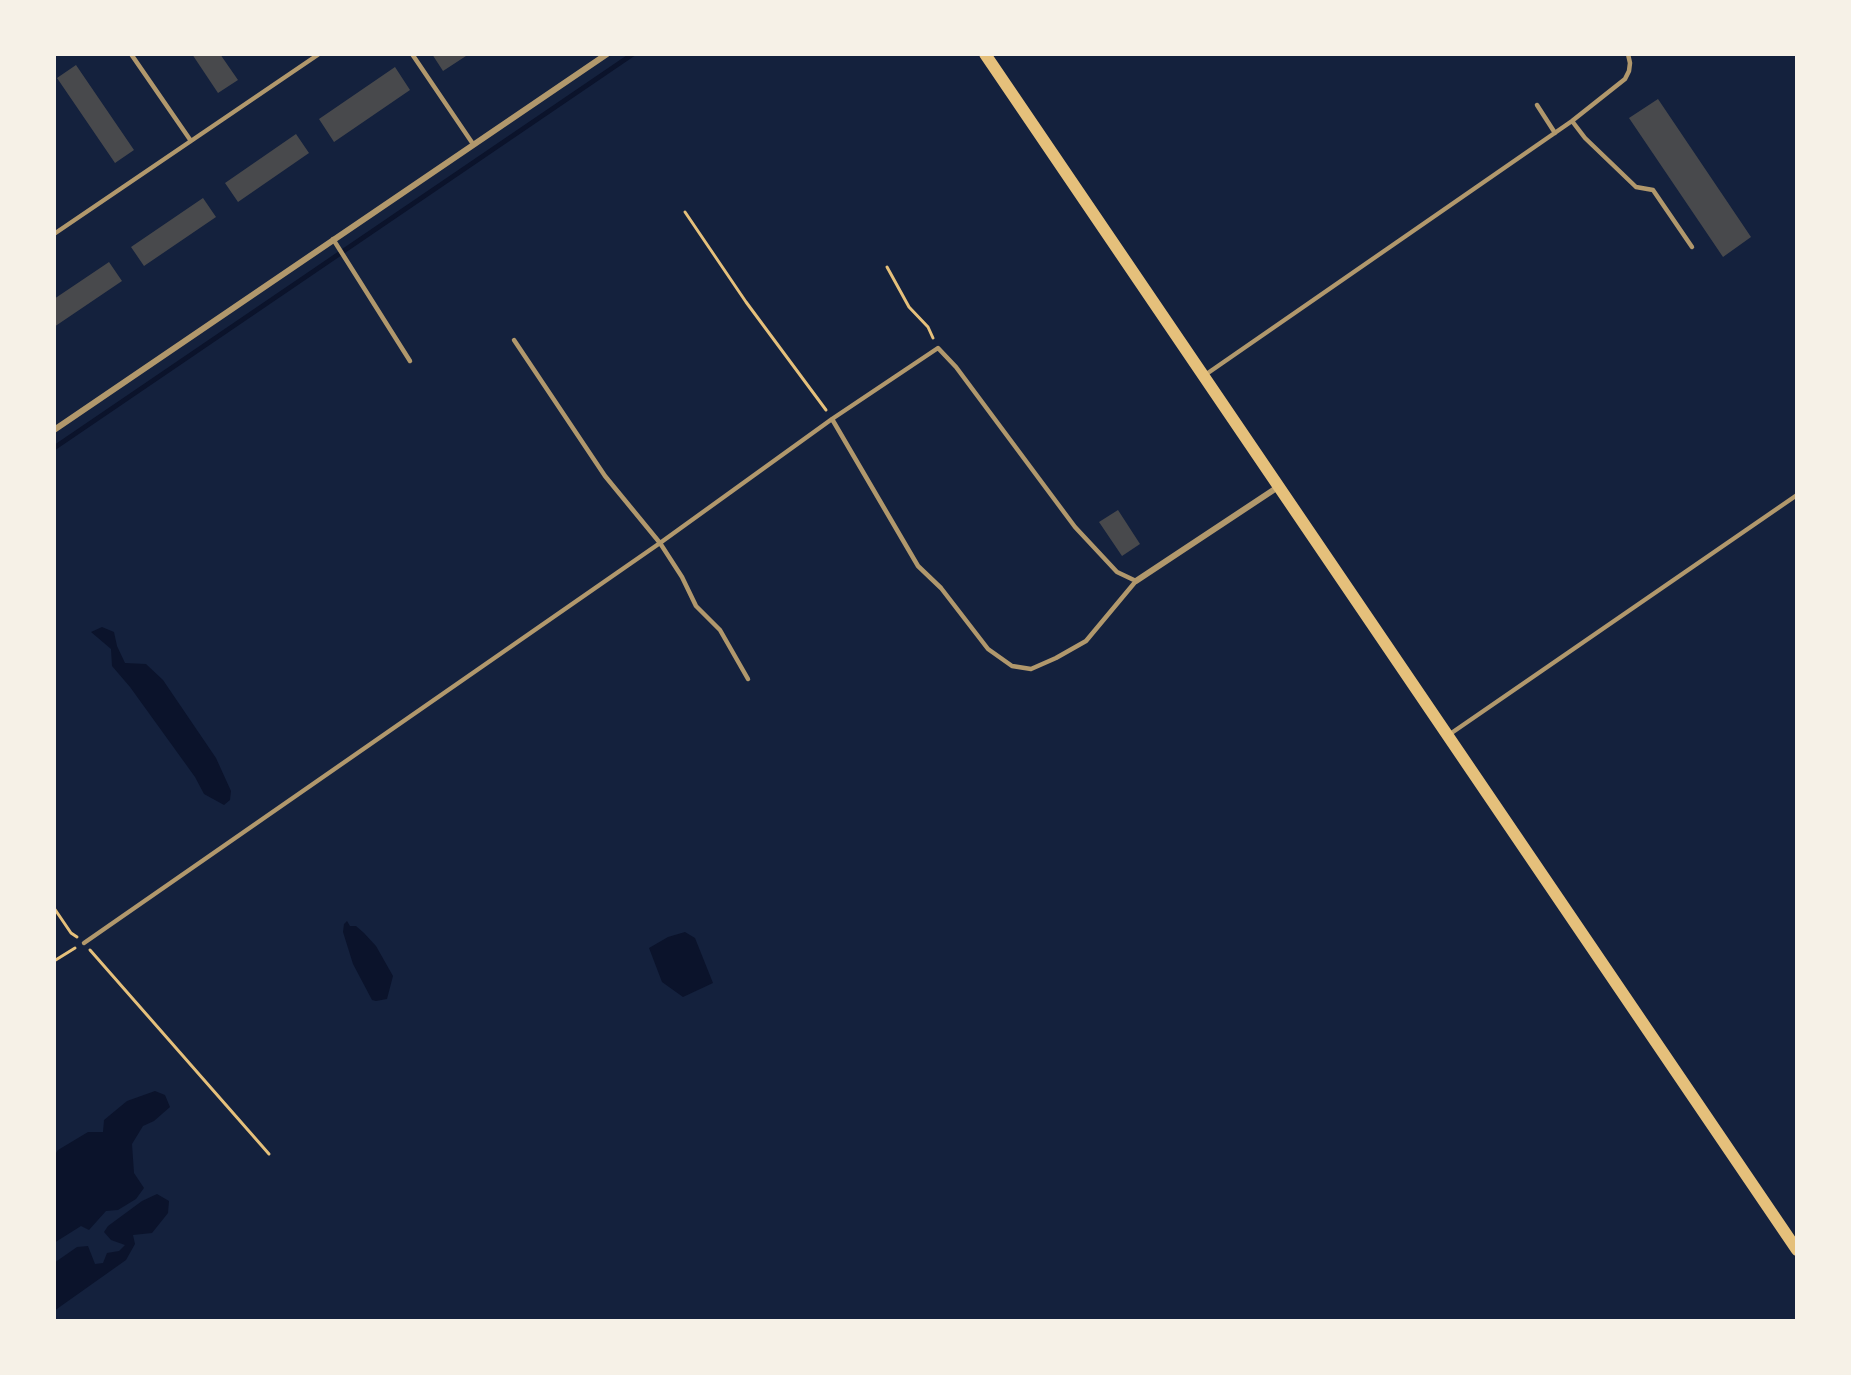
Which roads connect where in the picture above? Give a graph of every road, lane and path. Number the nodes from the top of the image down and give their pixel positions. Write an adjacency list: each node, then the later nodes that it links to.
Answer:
1 (131, 54): 10 (lane)
2 (319, 54): 10 (lane)
3 (412, 54): 11 (lane)
4 (607, 54): 11 (street)
5 (985, 54): 20 (main road)
6 (1628, 54): 8 (lane)
7 (1537, 105): 9 (lane)
8 (1572, 121): 9 (lane); 15 (lane)
9 (1555, 133): 20 (lane)
10 (191, 141): 13 (lane)
11 (473, 144): 14 (street)
12 (685, 212): 21 (path)
13 (54, 234)
14 (333, 239): 19 (lane); 22 (street)
15 (1692, 247)
16 (887, 267): 18 (path)
17 (514, 340): 25 (lane)
18 (938, 348): 21 (lane); 26 (lane)
19 (410, 360)
20 (1204, 376): 23 (main road)
21 (832, 419): 25 (lane); 26 (lane)
22 (54, 430)
23 (1278, 487): 26 (street); 28 (main road)
24 (1797, 495): 28 (lane)
25 (660, 543): 27 (lane); 30 (lane)
26 (1136, 581)
27 (748, 680)
28 (1448, 736): 33 (main road)
29 (54, 908): 30 (path)
30 (84, 943): 31 (path); 32 (path)
31 (54, 961)
32 (268, 1154)
33 (1797, 1250)

